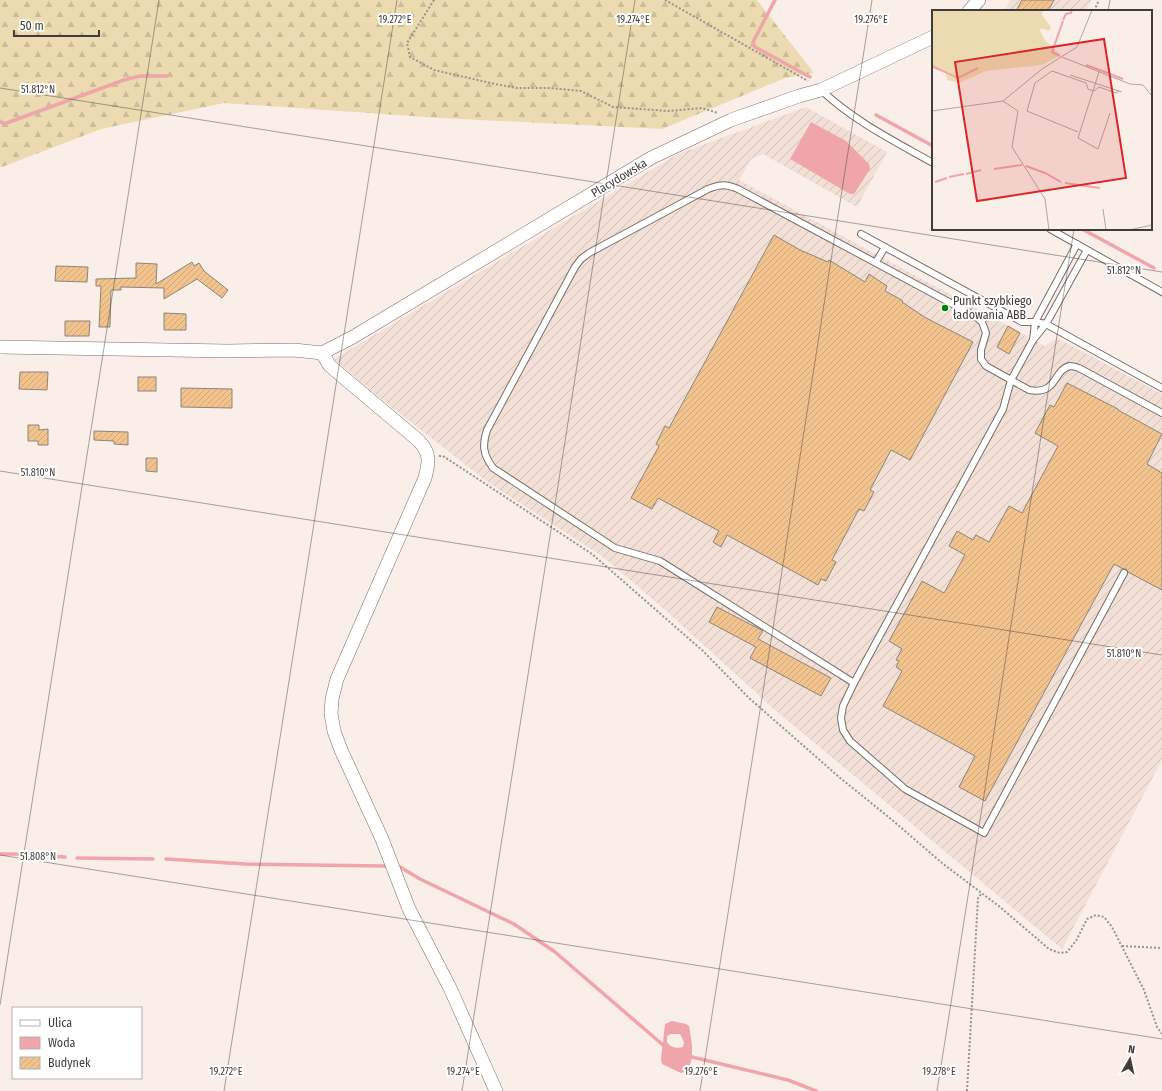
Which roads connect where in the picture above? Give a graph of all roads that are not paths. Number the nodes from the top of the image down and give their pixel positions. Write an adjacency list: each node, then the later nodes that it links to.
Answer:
1 (979, 0): 2 (street)
2 (969, 10)
3 (932, 37): 4 (street, Placydowska)
4 (821, 90): 5 (lane); 17 (street, Placydowska)
5 (932, 162)
6 (1052, 230): 8 (lane)
7 (861, 234): 9 (lane)
8 (1076, 244): 10 (lane); 13 (lane)
9 (885, 248): 11 (lane); 13 (lane)
10 (1087, 250): 12 (lane); 14 (lane)
11 (876, 262): 18 (lane); 22 (lane)
12 (1162, 292)
13 (1035, 322): 14 (lane); 15 (lane)
14 (1046, 324): 15 (lane); 19 (lane)
15 (1033, 340): 18 (lane)
16 (0, 347): 17 (street)
17 (322, 353): 23 (street)
18 (1011, 380): 20 (lane); 22 (lane)
19 (1162, 388)
20 (1162, 413)
21 (1124, 572): 22 (lane)
22 (854, 683)
23 (496, 1091)

